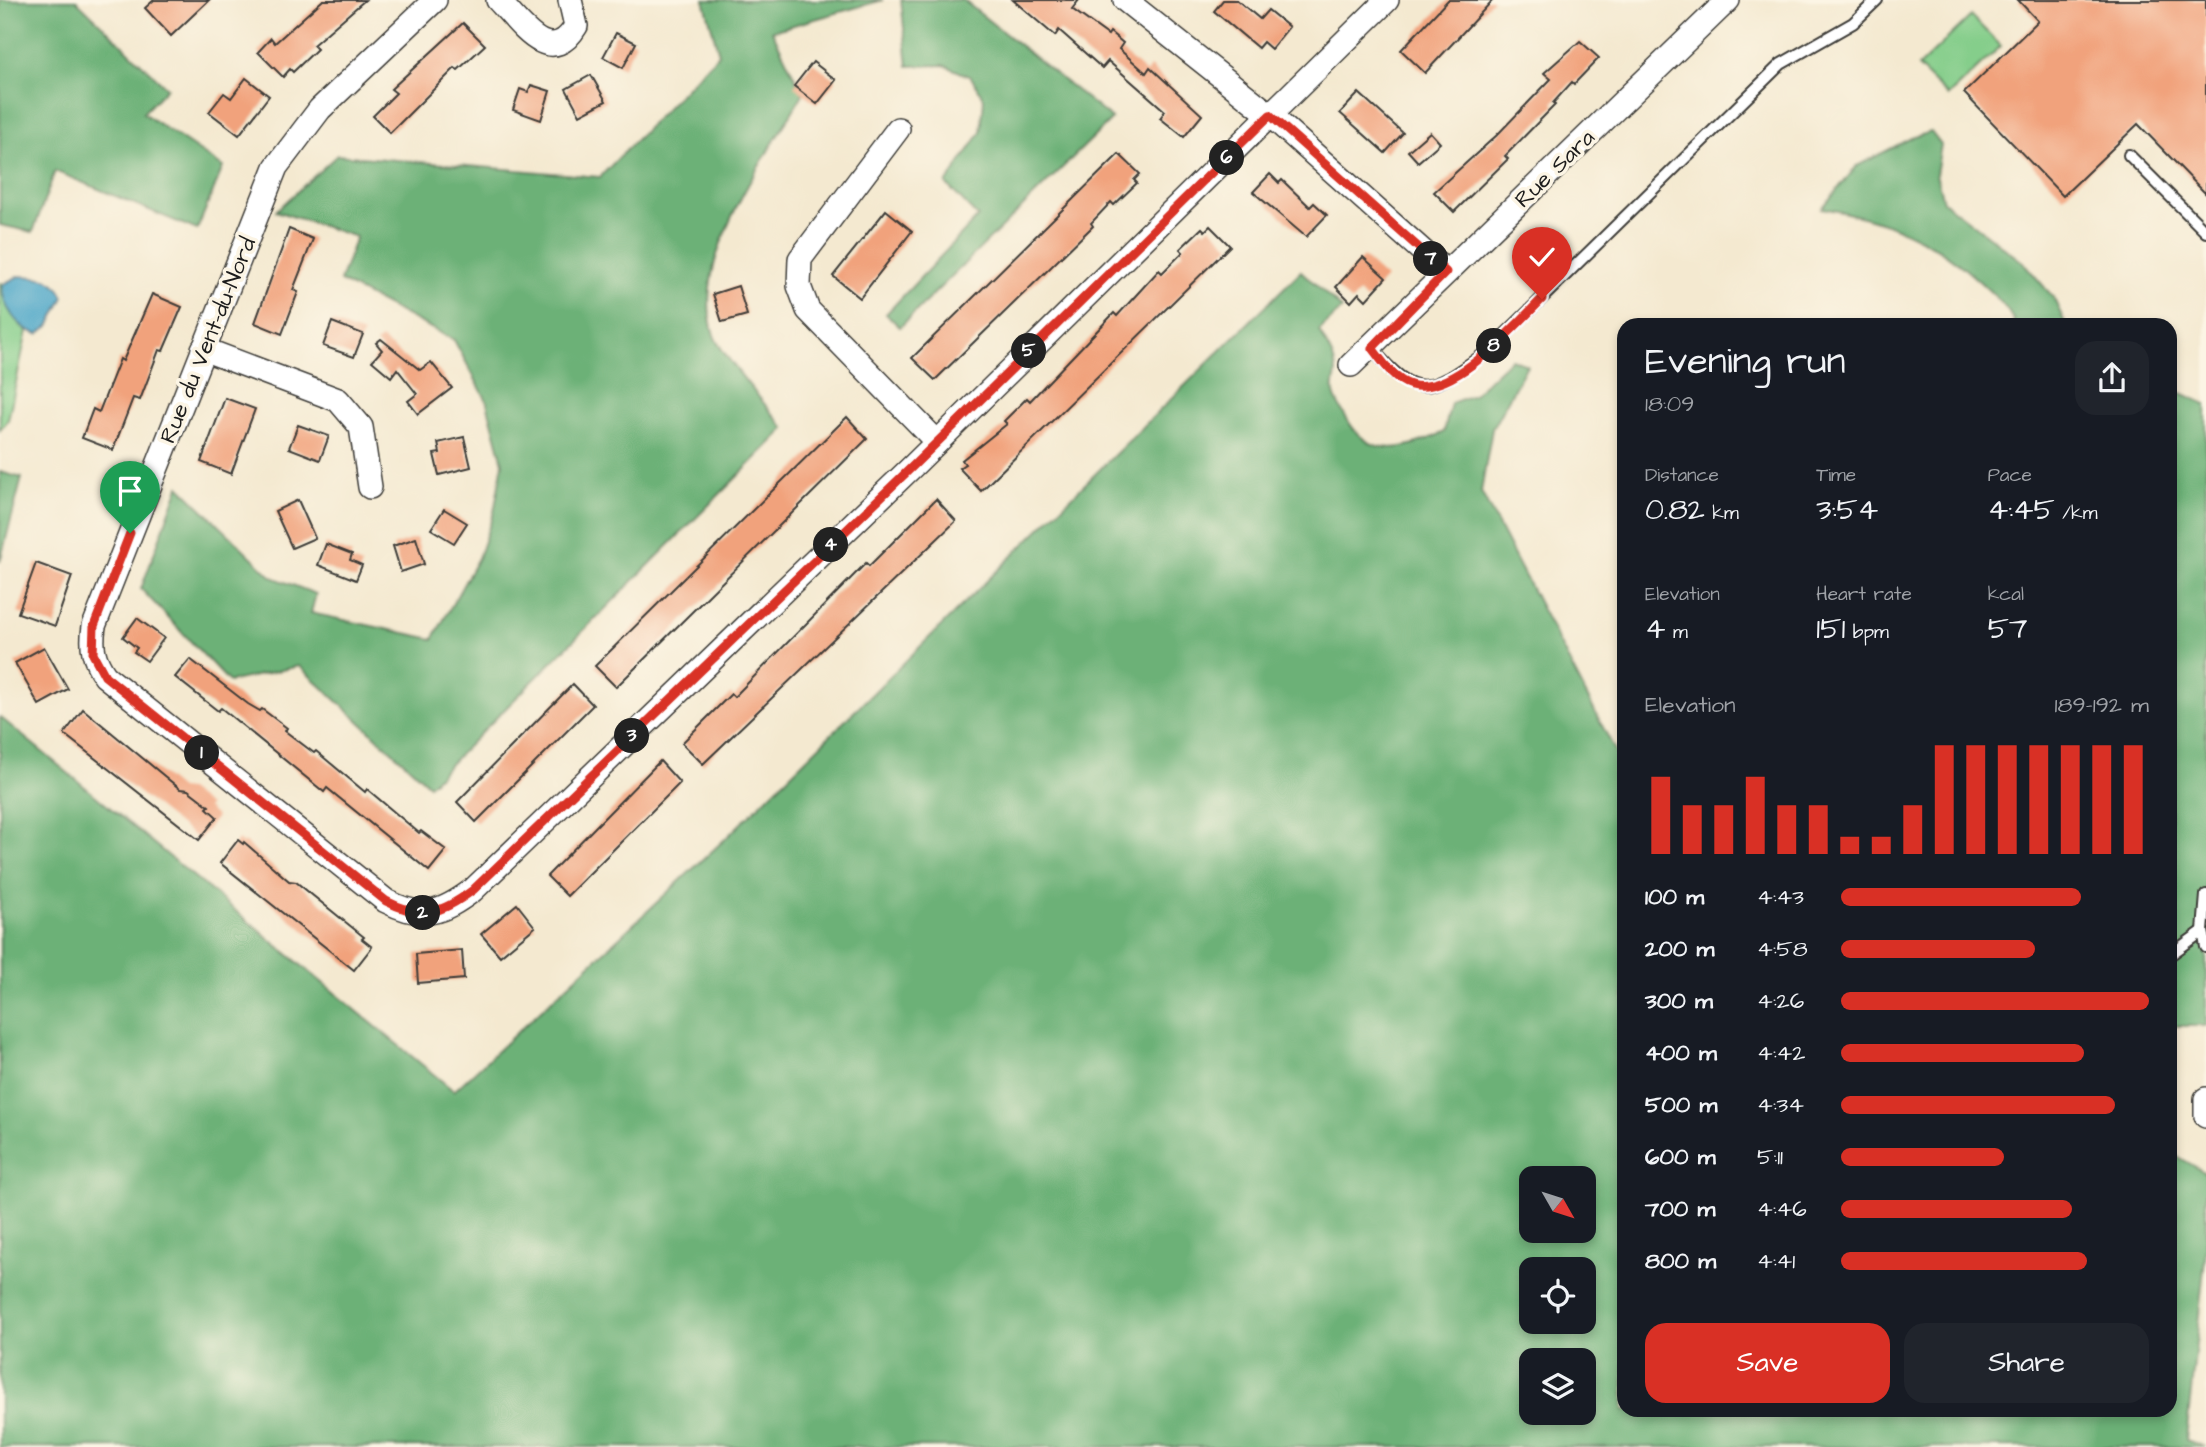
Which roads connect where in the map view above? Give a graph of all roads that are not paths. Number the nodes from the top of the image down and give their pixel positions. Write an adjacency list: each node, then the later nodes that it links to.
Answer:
1 (435, 0): 14 (street, Rue du Vent-du-Nord)
2 (498, 0): 3 (street)
3 (570, 0)
4 (1125, 0): 8 (street)
5 (1387, 0): 8 (street)
6 (1728, 0): 12 (street, Rue Sara)
7 (1877, 0): 13 (lane)
8 (1270, 115): 12 (street); 16 (street)
9 (898, 129): 16 (street)
10 (2129, 155): 11 (lane)
11 (2206, 232)
12 (1446, 272): 13 (street, Rue Sara)
13 (1372, 348): 15 (street, Rue Sara)
14 (203, 349): 16 (street, Rue du Vent-du-Nord); 17 (street)
15 (1351, 365)
16 (937, 442)
17 (370, 487)
18 (2206, 895): 19 (lane)
19 (2203, 931): 20 (lane); 21 (lane)
20 (2206, 947)
21 (2177, 950)
22 (2206, 1099): 23 (street)
23 (2206, 1116)

